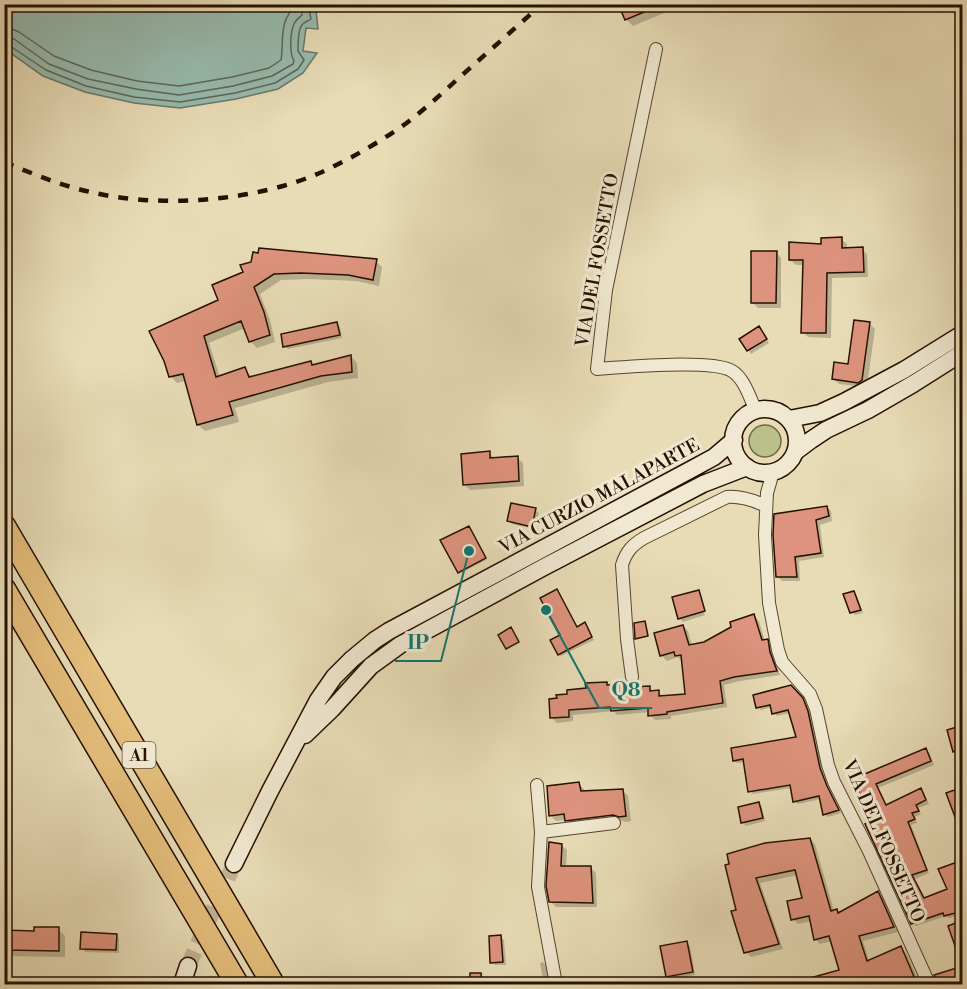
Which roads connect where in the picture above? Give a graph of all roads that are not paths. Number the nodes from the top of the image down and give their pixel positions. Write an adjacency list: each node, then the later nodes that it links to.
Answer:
1 (656, 49): 4 (street, VIA DEL FOSSETTO)
2 (963, 334): 5 (street)
3 (963, 353): 7 (street)
4 (756, 411): 5 (street); 6 (street, VIA CURZIO MALAPARTE)
5 (789, 419): 7 (street)
6 (734, 440): 8 (street); 14 (street, VIA CURZIO MALAPARTE)
7 (795, 452): 9 (street)
8 (747, 467): 9 (street); 14 (street, VIA CURZIO MALAPARTE)
9 (773, 472): 10 (street, VIA DEL FOSSETTO)
10 (766, 506): 13 (street); 24 (street, VIA DEL FOSSETTO)
11 (4, 526): 22 (highway, A1)
12 (4, 589): 21 (highway, A1)
13 (632, 676)
14 (295, 744): 18 (street, VIA CURZIO MALAPARTE)
15 (537, 786): 17 (street)
16 (614, 823): 17 (street)
17 (541, 832): 23 (street)
18 (234, 864)
19 (188, 966): 20 (street)
20 (182, 984)
21 (237, 984)
22 (273, 984)
23 (556, 984)
24 (929, 984)

